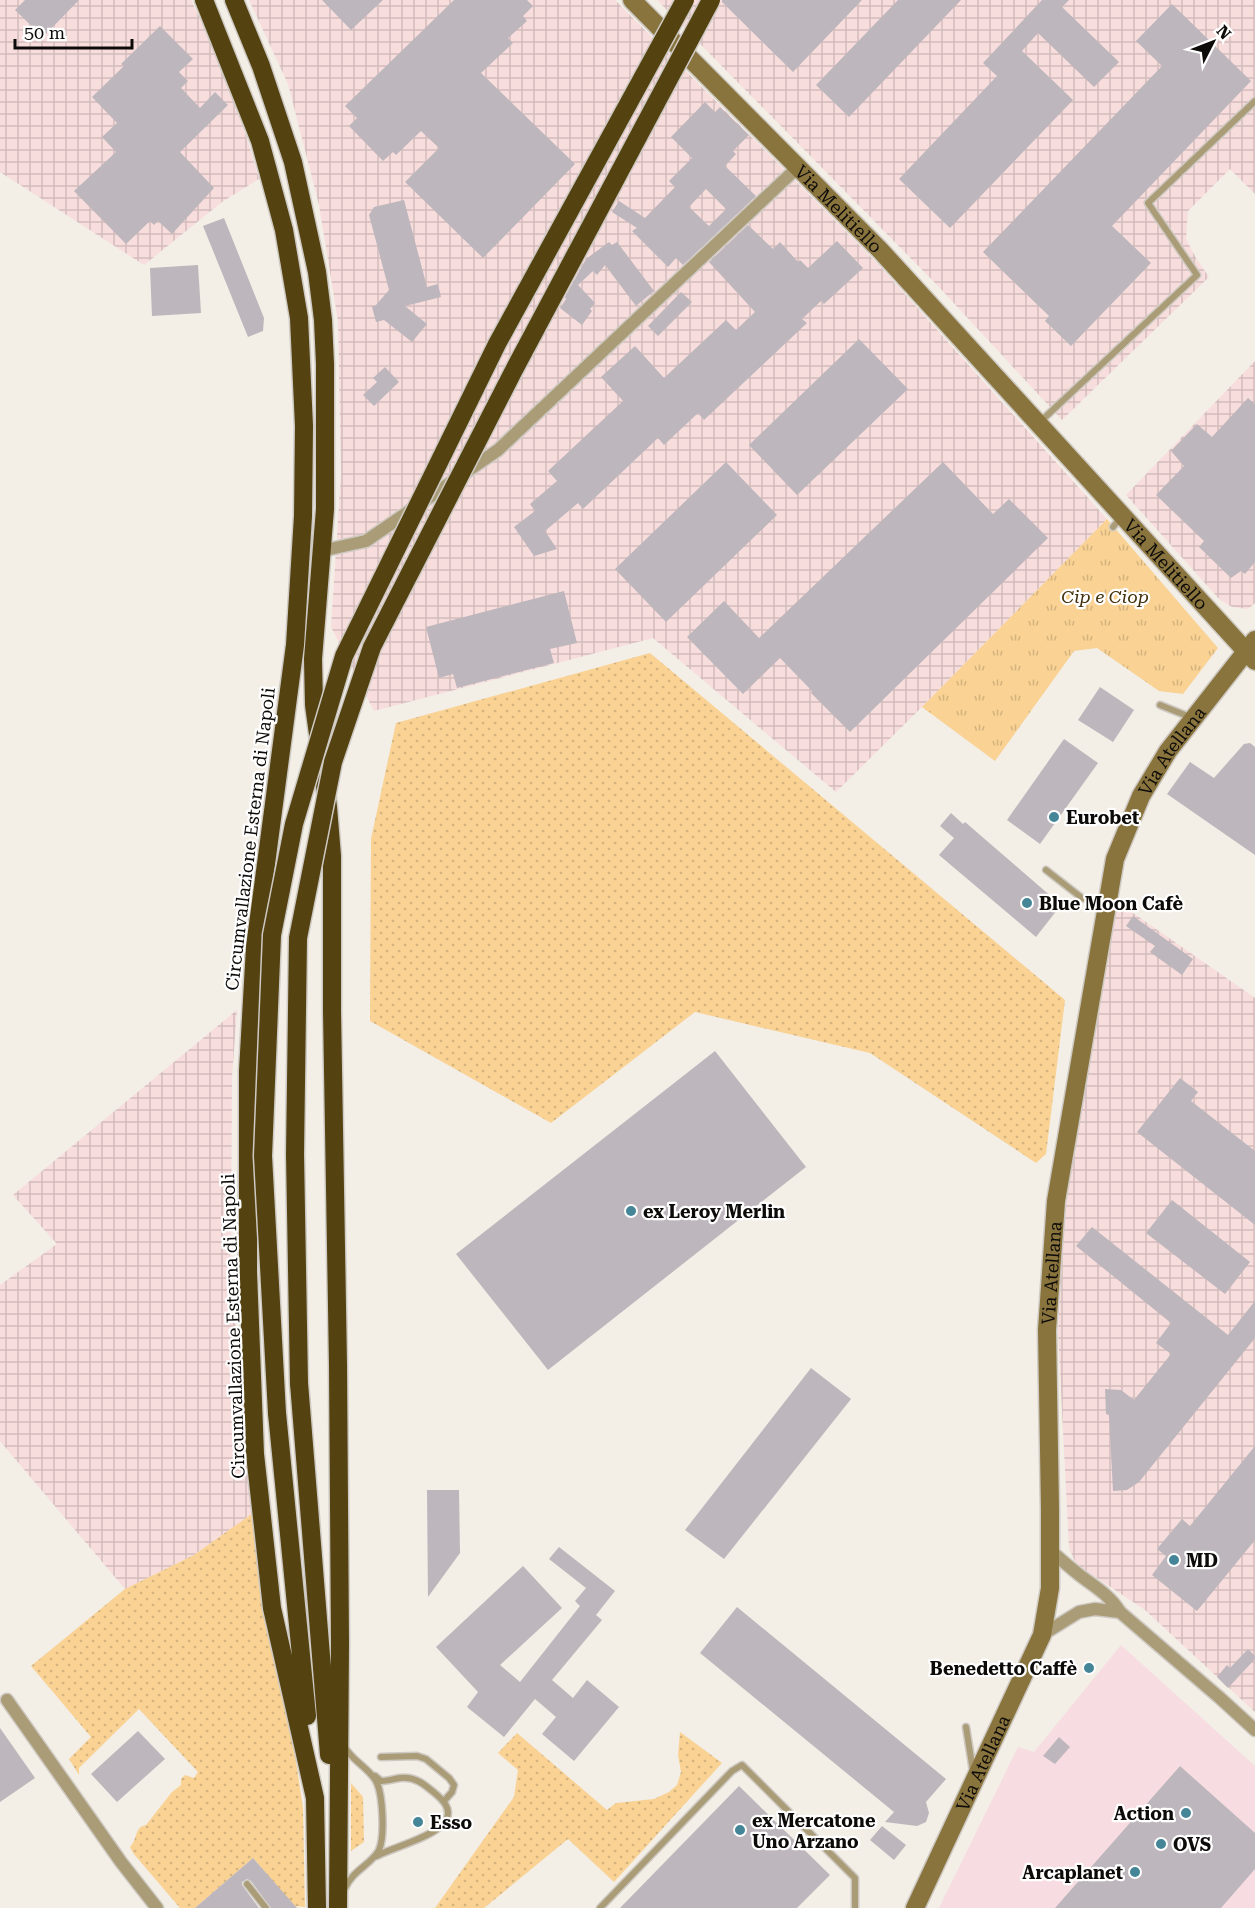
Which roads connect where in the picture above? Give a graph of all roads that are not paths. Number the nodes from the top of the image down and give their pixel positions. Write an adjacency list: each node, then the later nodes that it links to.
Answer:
1 (204, 0): 25 (highway, Circumvallazione Esterna di Napoli)
2 (234, 0): 9 (highway)
3 (632, 0): 7 (main road, Via Melitiello)
4 (685, 0): 25 (highway, bridge)
5 (711, 0): 29 (highway, bridge)
6 (1255, 101): 8 (lane)
7 (798, 167): 8 (main road, Via Melitiello); 9 (street)
8 (1038, 424): 10 (main road, Via Melitiello)
9 (321, 551): 19 (highway)
10 (1252, 650): 12 (main road, Via Atellana)
11 (1160, 705): 12 (lane)
12 (1193, 718): 14 (main road, Via Atellana)
13 (1046, 870): 14 (lane)
14 (1107, 903): 15 (main road, Via Atellana)
15 (1050, 1551): 16 (street); 17 (main road, Via Atellana)
16 (1120, 1612): 17 (street); 21 (street)
17 (1042, 1635): 24 (main road, Via Atellana)
18 (7, 1700): 32 (street)
19 (339, 1724): 23 (lane); 29 (highway)
20 (966, 1727): 24 (lane)
21 (1255, 1730)
22 (381, 1756): 26 (lane)
23 (364, 1767): 26 (lane); 27 (lane)
24 (974, 1777): 38 (main road, Via Atellana)
25 (315, 1798): 28 (highway, Circumvallazione Esterna di Napoli)
26 (444, 1801): 27 (lane)
27 (367, 1863): 31 (lane)
28 (317, 1870): 34 (lane); 35 (highway, Circumvallazione Esterna di Napoli)
29 (338, 1870): 31 (highway)
30 (247, 1884): 33 (lane)
31 (338, 1905)
32 (157, 1908)
33 (266, 1908)
34 (313, 1908)
35 (317, 1908)
36 (600, 1908): 37 (lane)
37 (855, 1908)
38 (915, 1908)

